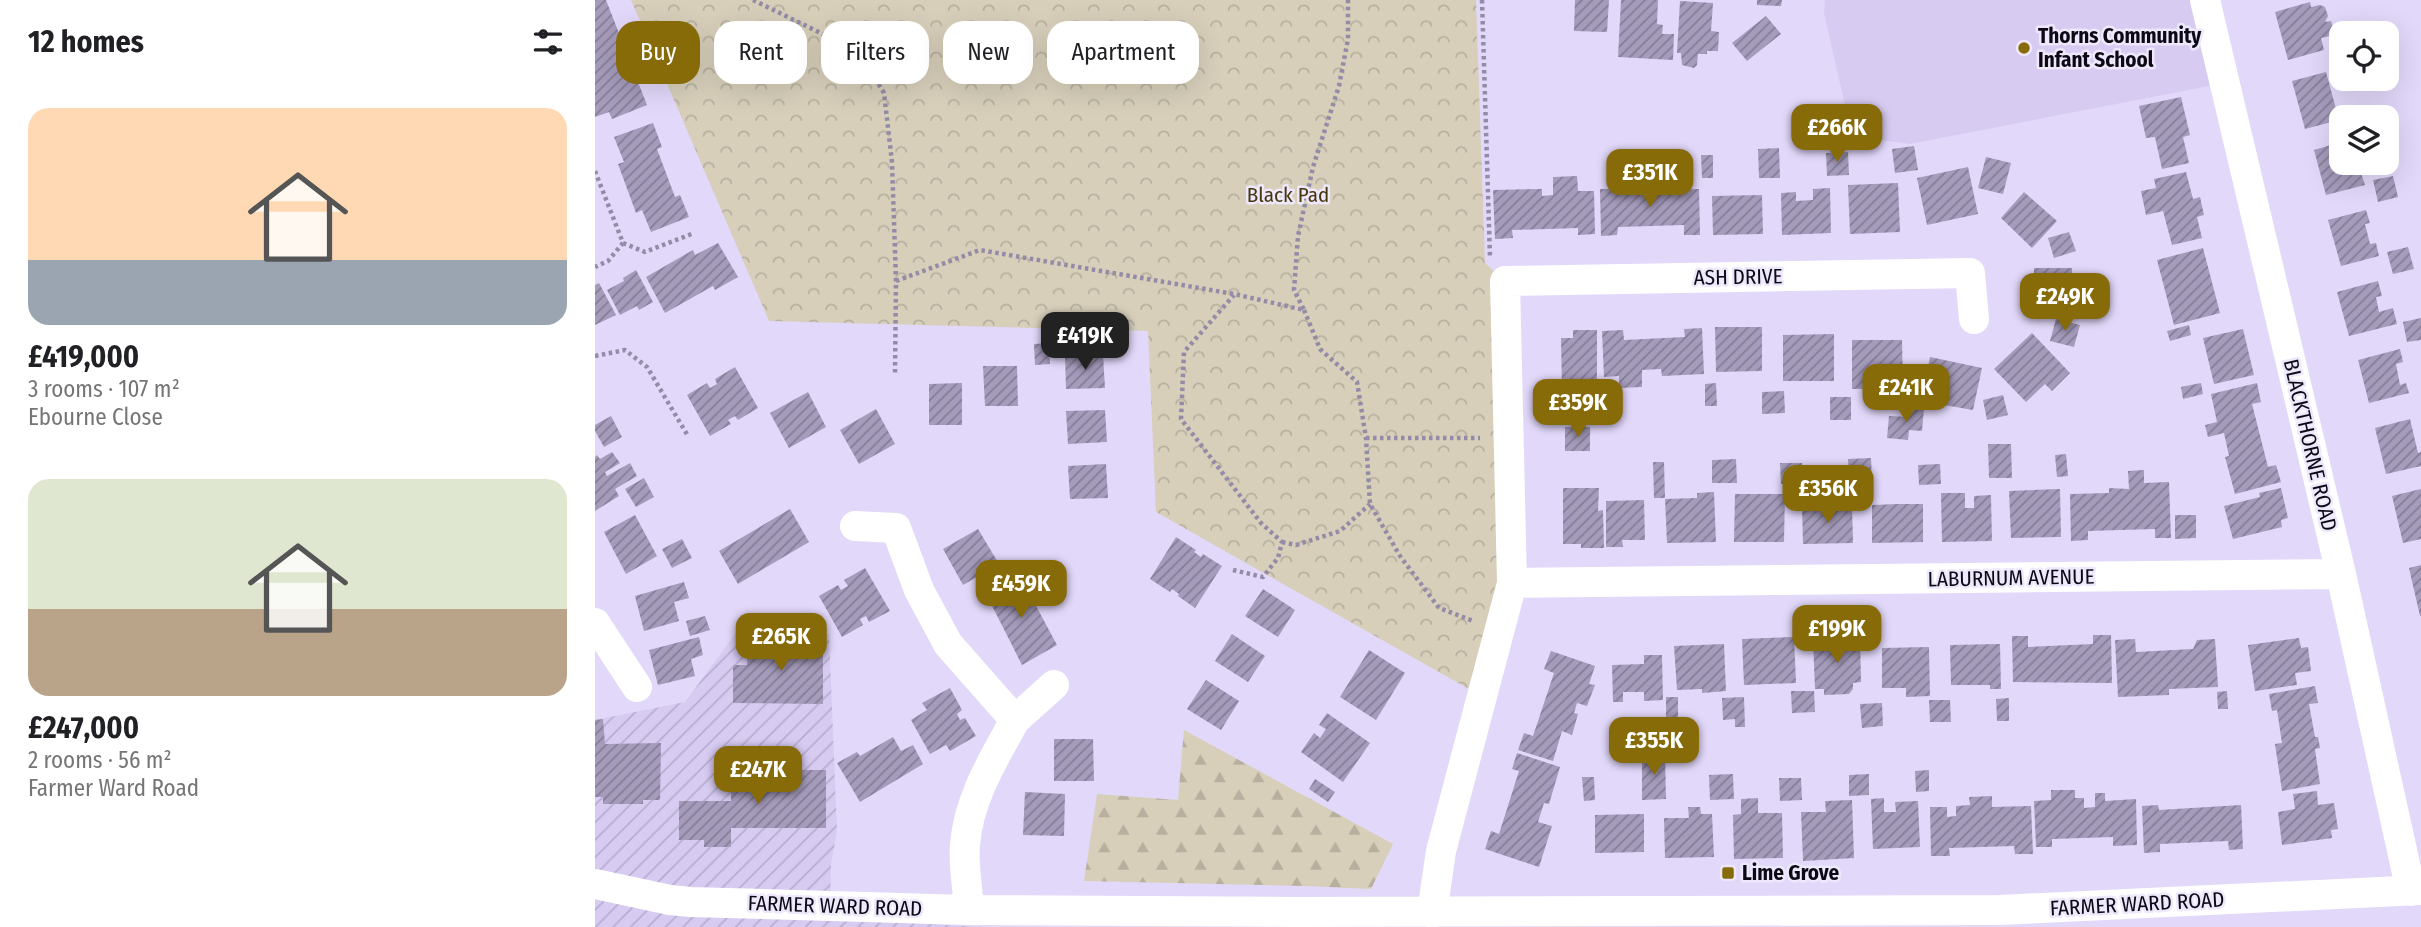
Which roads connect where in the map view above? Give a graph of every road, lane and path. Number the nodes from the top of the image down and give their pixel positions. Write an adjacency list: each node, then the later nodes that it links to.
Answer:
1 (753, 0): 9 (path)
2 (1347, 0): 12 (path)
3 (1482, 0): 10 (path)
4 (2205, 0): 23 (street, BLACKTHORNE ROAD)
5 (595, 171): 7 (path)
6 (694, 233): 7 (path)
7 (623, 243): 8 (path)
8 (595, 267)
9 (896, 281): 11 (path); 15 (path)
10 (1505, 281): 13 (street, ASH DRIVE); 18 (street)
11 (1234, 294): 12 (path); 21 (path)
12 (1304, 310): 17 (path)
13 (1974, 319)
14 (595, 356): 16 (path)
15 (895, 373)
16 (688, 436)
17 (1366, 438): 18 (path); 19 (path)
18 (1509, 438): 24 (street)
19 (1370, 504): 21 (path); 26 (path)
20 (855, 526): 29 (street)
21 (1282, 542): 22 (path)
22 (1233, 570)
23 (2341, 574): 24 (street, LABURNUM AVENUE); 31 (street, BLACKTHORNE ROAD)
24 (1512, 583): 26 (street)
25 (595, 623): 28 (street)
26 (1500, 631): 33 (street)
27 (1054, 685): 29 (street)
28 (637, 687)
29 (1015, 719): 32 (street)
30 (595, 884): 32 (street, FARMER WARD ROAD)
31 (2416, 890): 33 (street, FARMER WARD ROAD)
32 (969, 910): 33 (street, FARMER WARD ROAD)
33 (1432, 913)

